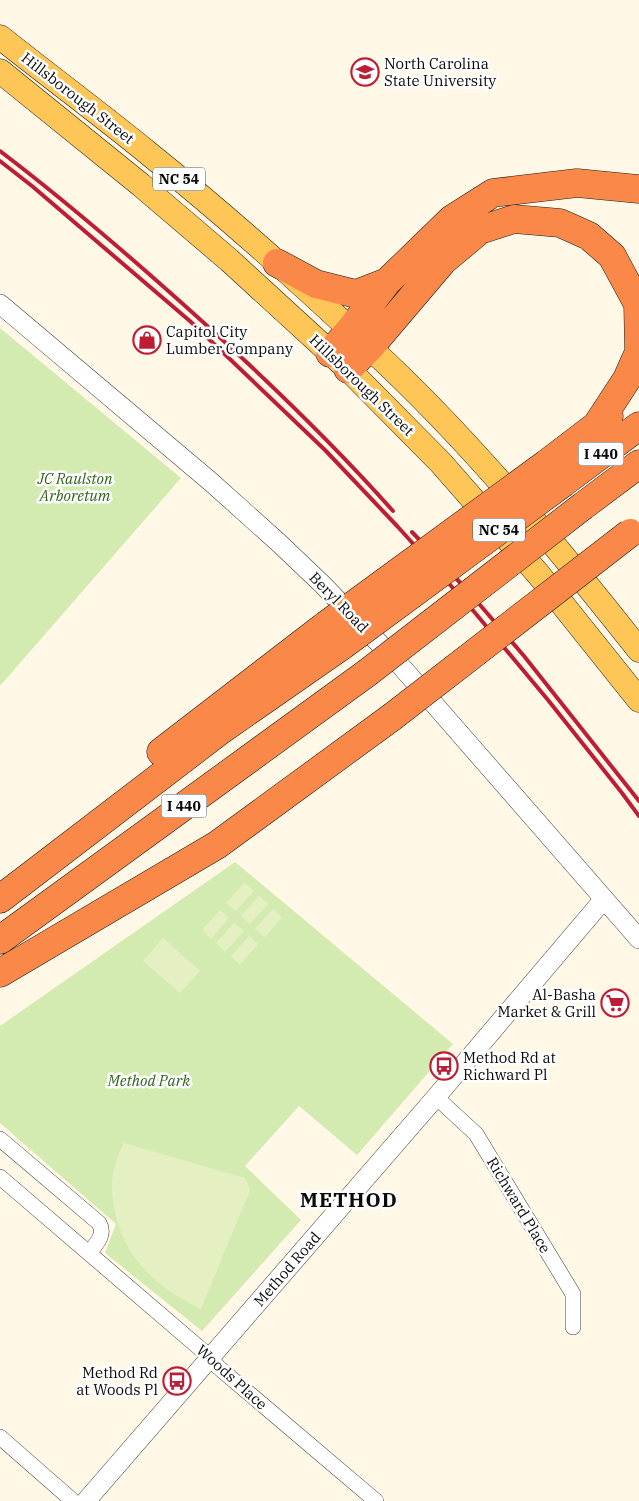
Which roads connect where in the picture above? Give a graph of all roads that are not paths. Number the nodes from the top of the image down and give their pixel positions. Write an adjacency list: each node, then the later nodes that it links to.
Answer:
1 (0, 37): 4 (main road, Hillsborough Street / NC 54)
2 (0, 71): 8 (main road, Hillsborough Street / NC 54)
3 (639, 189): 5 (highway)
4 (277, 263): 5 (highway); 7 (main road, Hillsborough Street / NC 54)
5 (387, 282): 7 (highway)
6 (0, 304): 18 (street, Beryl Road)
7 (360, 338): 8 (highway); 11 (highway); 15 (main road, Hillsborough Street / NC 54)
8 (339, 361): 16 (main road, Hillsborough Street / NC 54)
9 (639, 393): 11 (highway)
10 (639, 426): 13 (highway, I 440)
11 (595, 428): 13 (highway)
12 (639, 464): 20 (highway, I 440, bridge)
13 (555, 473): 17 (highway, I 440, bridge)
14 (634, 529): 21 (highway, bridge)
15 (639, 650)
16 (639, 700)
17 (0, 899)
18 (604, 899): 19 (street, Beryl Road); 22 (street, Method Road)
19 (639, 938)
20 (0, 940)
21 (0, 973)
22 (436, 1098): 26 (street, Richward Place); 27 (street, Method Road)
23 (0, 1139): 25 (street)
24 (0, 1177): 25 (street, Woods Place)
25 (89, 1253): 27 (street, Woods Place)
26 (573, 1327)
27 (210, 1357): 30 (street, Method Road); 31 (street, Woods Place)
28 (0, 1437): 29 (street)
29 (72, 1501)
30 (86, 1501)
31 (376, 1501)

